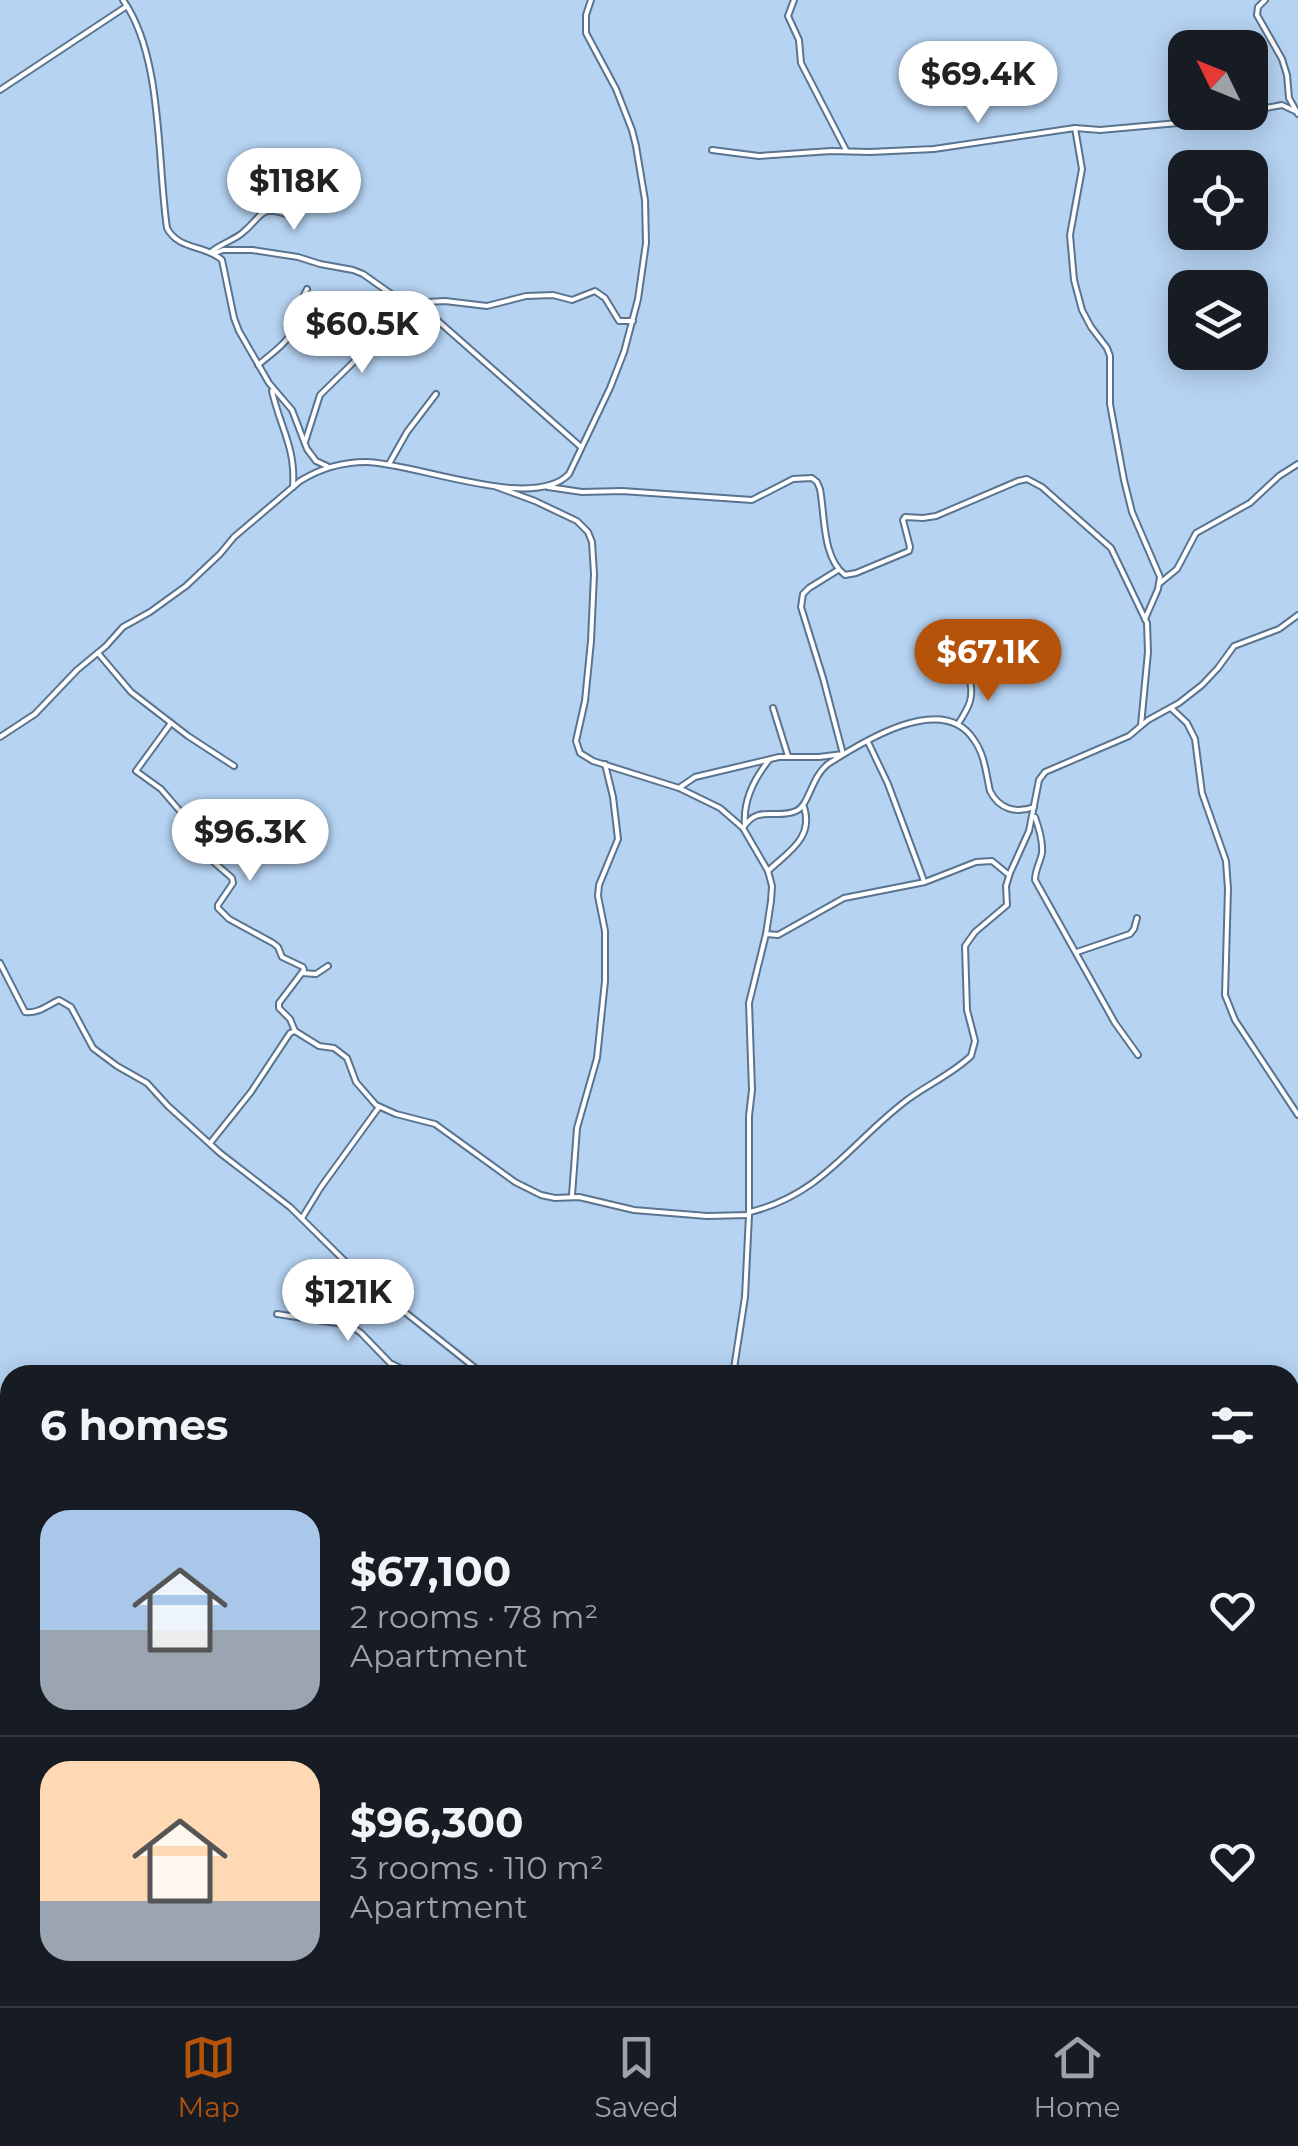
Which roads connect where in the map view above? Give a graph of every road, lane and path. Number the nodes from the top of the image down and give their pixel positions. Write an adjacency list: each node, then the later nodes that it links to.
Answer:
1 (132, 0): 5 (street)
2 (591, 0): 17 (street)
3 (794, 0): 12 (street)
4 (1266, 0): 8 (street)
5 (126, 4): 6 (street); 14 (street)
6 (0, 90)
7 (1268, 108): 8 (street)
8 (1297, 113)
9 (1168, 124): 10 (street)
10 (1074, 128): 12 (street); 30 (street)
11 (712, 150): 12 (street)
12 (846, 151)
13 (348, 173): 14 (street)
14 (213, 252): 16 (street); 18 (street)
15 (307, 289): 18 (street)
16 (416, 304): 17 (street); 21 (street); 22 (street)
17 (632, 321): 22 (street)
18 (258, 364): 19 (street)
19 (272, 387): 21 (street); 27 (street)
20 (436, 394): 23 (street)
21 (304, 442): 25 (street)
22 (580, 447): 28 (street)
23 (389, 464): 25 (street); 26 (street)
24 (1298, 464): 30 (street)
25 (328, 466): 27 (street)
26 (488, 484): 28 (street); 45 (street)
27 (293, 487): 33 (street)
28 (548, 487): 29 (street)
29 (838, 570): 32 (street); 42 (street)
30 (1160, 583): 32 (street)
31 (1298, 615): 36 (street)
32 (1145, 619): 39 (street)
33 (98, 654): 37 (street); 40 (street)
34 (969, 676): 38 (street)
35 (773, 708): 43 (street)
36 (1171, 708): 39 (street); 63 (street)
37 (171, 723): 46 (street); 59 (street)
38 (958, 724): 41 (street); 49 (street)
39 (1141, 725): 49 (street)
40 (0, 737)
41 (868, 742): 42 (street); 53 (street)
42 (843, 754): 43 (street); 48 (street)
43 (788, 756): 44 (street)
44 (770, 759): 47 (street); 50 (street)
45 (605, 764): 47 (street); 65 (street)
46 (234, 766)
47 (680, 788): 50 (street)
48 (804, 806): 50 (street); 51 (street)
49 (1034, 810): 52 (street); 56 (street)
50 (744, 826): 51 (street)
51 (768, 871): 55 (street)
52 (1009, 875): 53 (street); 66 (street)
53 (925, 882): 55 (street)
54 (1137, 918): 56 (street)
55 (766, 934): 66 (street)
56 (1078, 952): 61 (street)
57 (0, 963): 64 (street)
58 (328, 966): 59 (street)
59 (302, 972): 60 (street)
60 (296, 1031): 62 (street); 64 (street)
61 (1138, 1055)
62 (380, 1107): 65 (street); 67 (street)
63 (1298, 1115)
64 (211, 1142): 67 (street)
65 (572, 1196): 66 (street)
66 (749, 1214): 71 (street)
67 (302, 1218): 70 (street)
68 (277, 1314): 69 (street)
69 (390, 1364)
70 (472, 1365)
71 (735, 1365)

